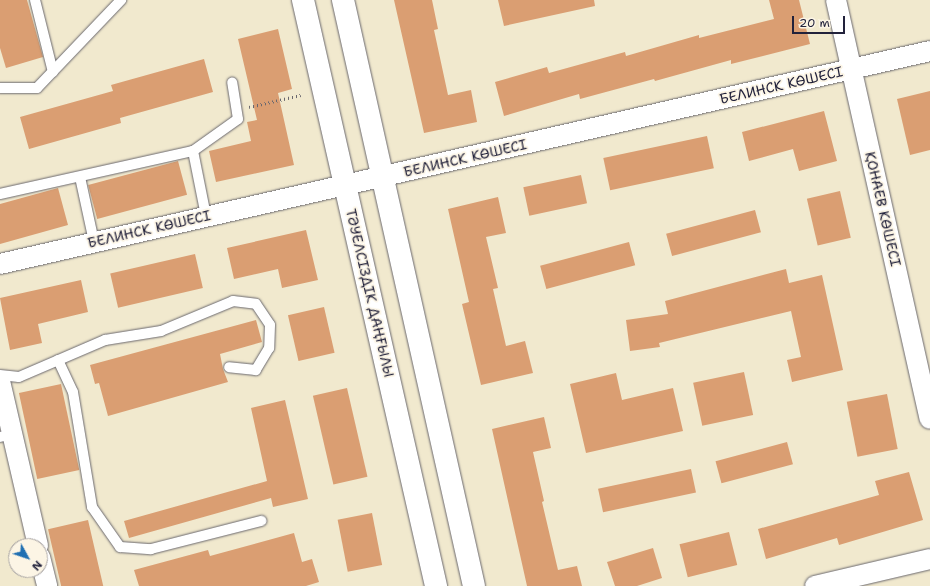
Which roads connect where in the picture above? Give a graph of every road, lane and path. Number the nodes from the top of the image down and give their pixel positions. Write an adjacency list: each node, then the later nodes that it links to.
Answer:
1 (35, 0): 8 (lane)
2 (121, 0): 8 (lane)
3 (303, 0): 16 (street, ТӘУЕЛСІЗДІК ДАҢҒЫЛЫ)
4 (343, 0): 15 (street)
5 (836, 0): 7 (street, ҚОНАЕВ КӨШЕСІ)
6 (930, 51): 7 (street, БЕЛИНСК КӨШЕСІ)
7 (851, 68): 15 (street, БЕЛИНСК КӨШЕСІ); 25 (street, ҚОНАЕВ КӨШЕСІ)
8 (53, 72): 10 (lane)
9 (232, 82): 12 (lane)
10 (0, 88)
11 (302, 95): 12 (path)
12 (237, 110): 13 (lane)
13 (193, 151): 14 (lane); 18 (lane)
14 (80, 177): 17 (lane); 19 (lane)
15 (382, 177): 16 (street, БЕЛИНСК КӨШЕСІ); 32 (street)
16 (345, 184): 18 (street, БЕЛИНСК КӨШЕСІ); 31 (street, ТӘУЕЛСІЗДІК ДАҢҒЫЛЫ)
17 (0, 194)
18 (206, 216): 19 (street, БЕЛИНСК КӨШЕСІ)
19 (94, 242): 20 (street, БЕЛИНСК КӨШЕСІ)
20 (0, 264)
21 (58, 360): 22 (lane); 23 (lane); 27 (lane)
22 (229, 367)
23 (0, 375)
24 (0, 381): 26 (street)
25 (930, 419)
26 (6, 436): 28 (street)
27 (261, 521)
28 (36, 538)
29 (930, 560): 30 (street)
30 (859, 581): 33 (street)
31 (436, 586)
32 (474, 586)
33 (815, 586)

